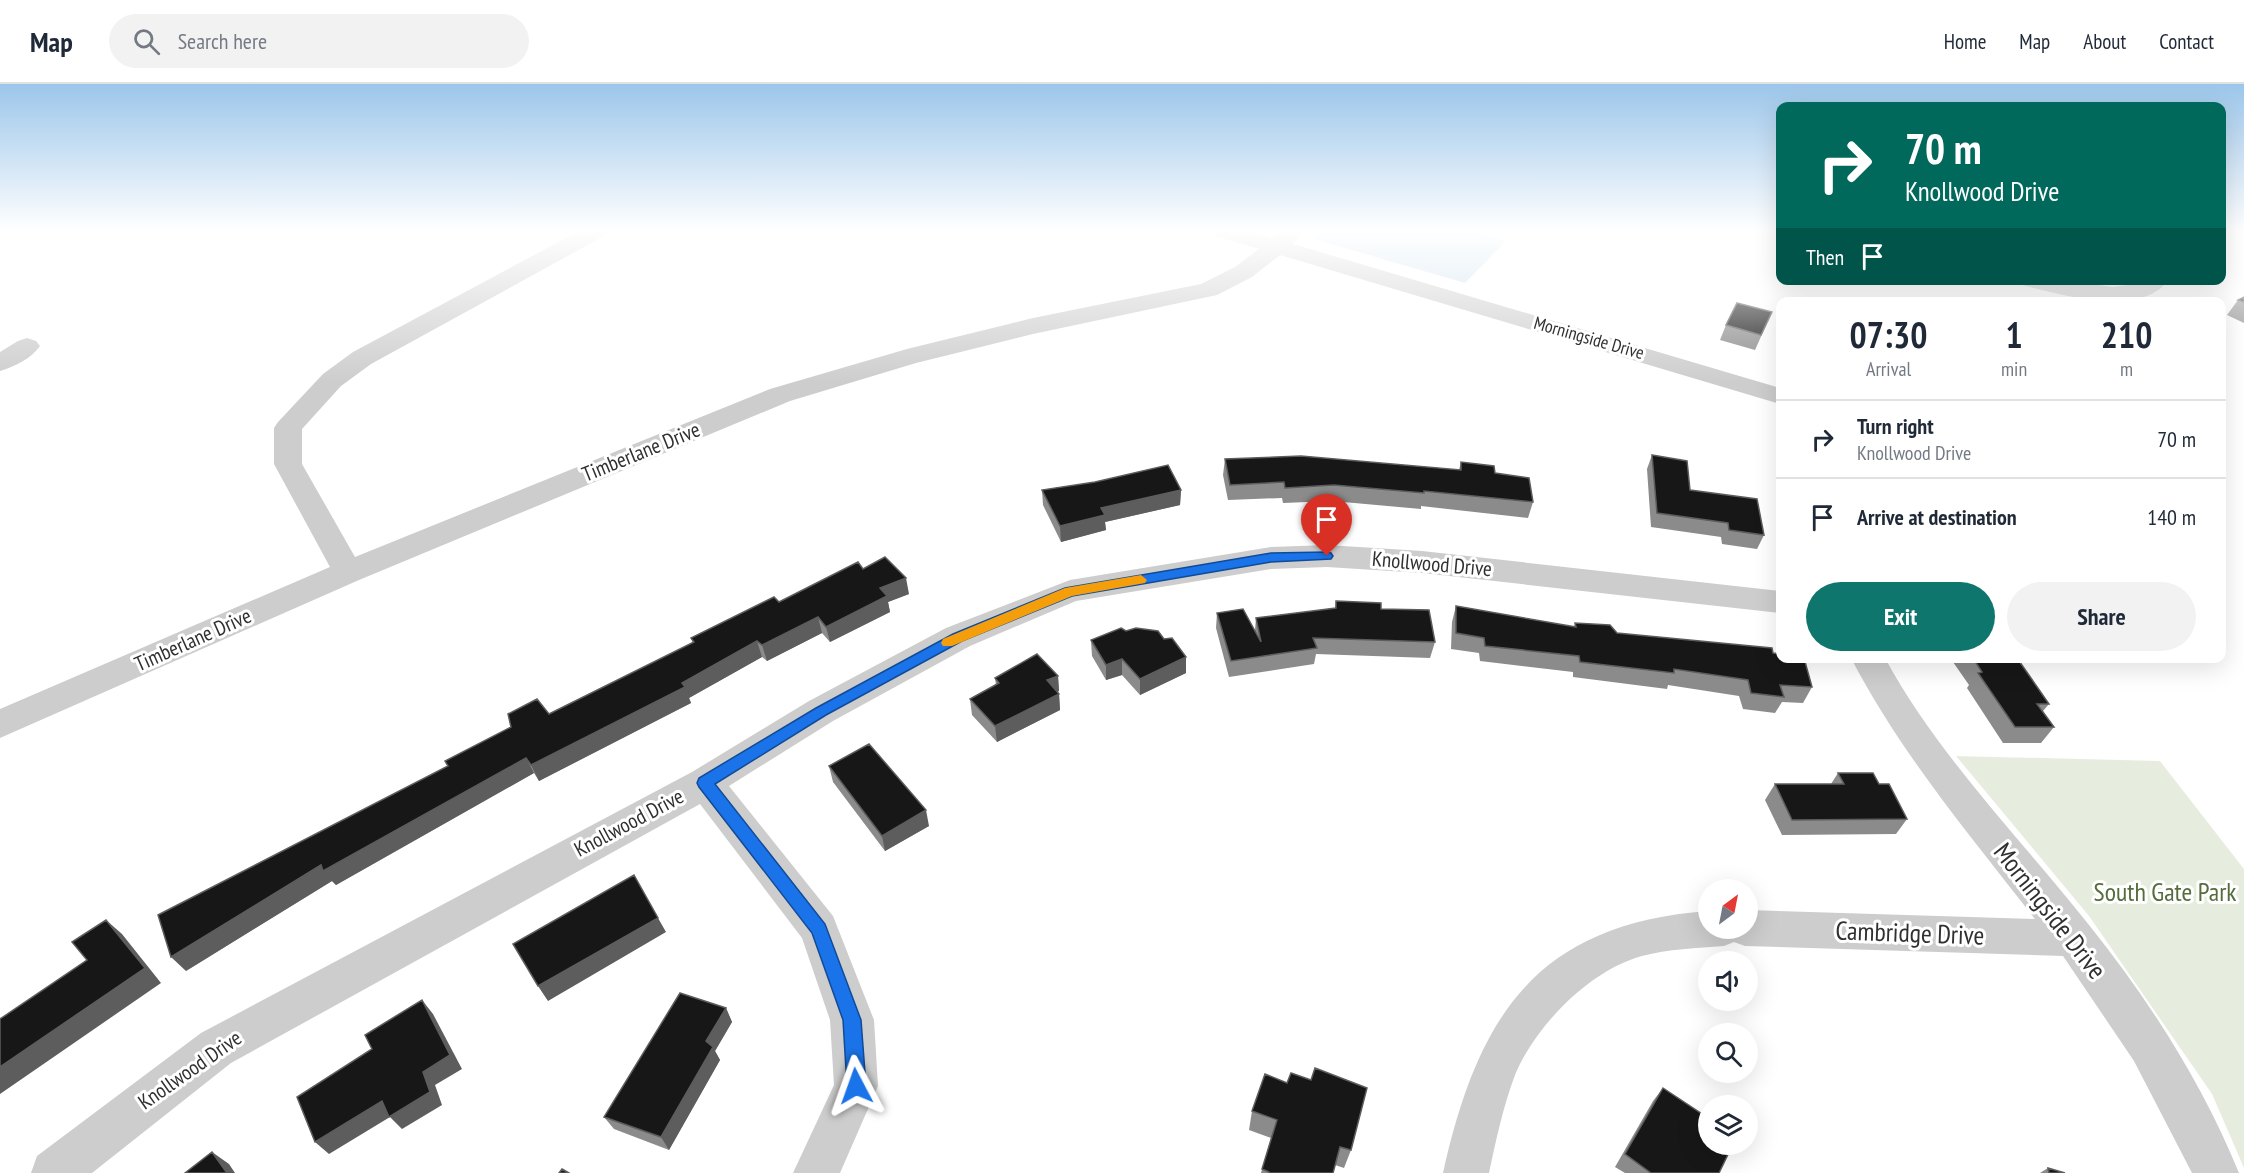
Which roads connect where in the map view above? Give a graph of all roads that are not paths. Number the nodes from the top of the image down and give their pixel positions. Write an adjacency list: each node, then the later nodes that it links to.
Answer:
1 (502, 282): 9 (street)
2 (1228, 282): 9 (street, Timberlane Drive)
3 (1420, 282): 8 (street, Morningside Drive)
4 (2053, 285): 5 (street)
5 (2149, 285)
6 (27, 346): 7 (street)
7 (0, 363)
8 (1776, 395)
9 (348, 572): 12 (street, Timberlane Drive)
10 (1776, 602): 13 (street, Knollwood Drive)
11 (1870, 663): 16 (street, Morningside Drive)
12 (0, 724)
13 (705, 783): 17 (street, Knollwood Drive); 18 (street)
14 (1758, 928): 16 (street, Cambridge Drive)
15 (1698, 930): 19 (street)
16 (2075, 938): 20 (street, Morningside Drive)
17 (54, 1173)
18 (816, 1173)
19 (1466, 1173)
20 (2216, 1173)

